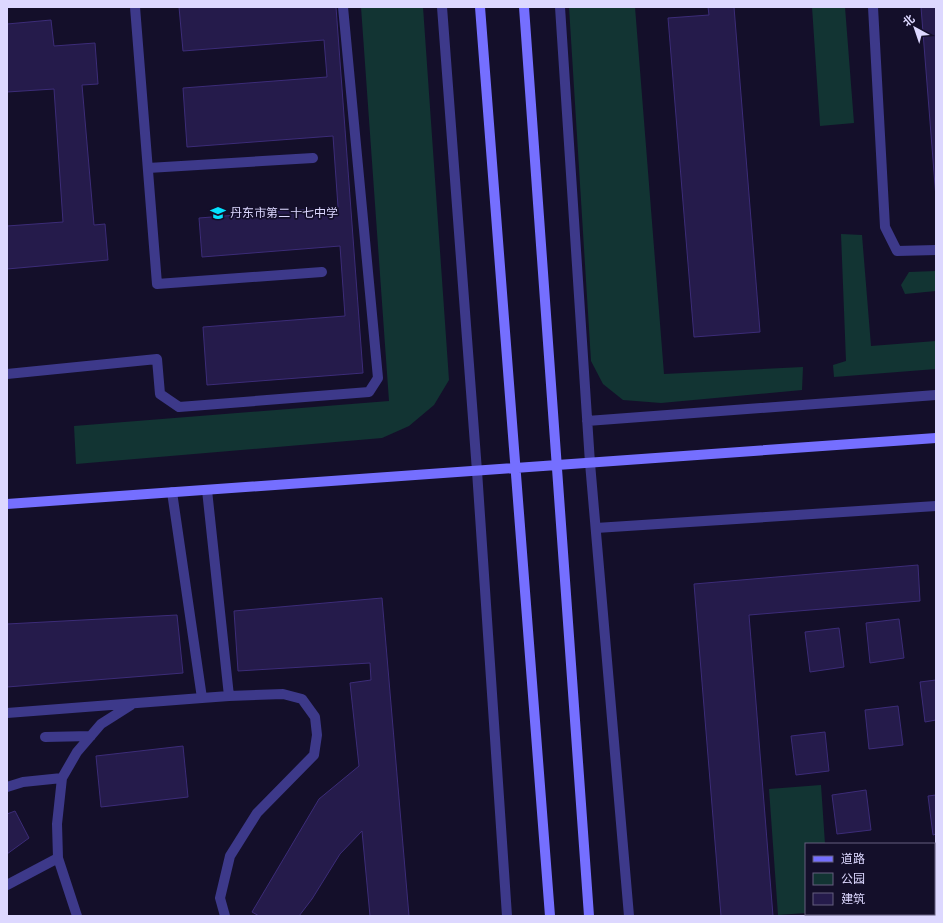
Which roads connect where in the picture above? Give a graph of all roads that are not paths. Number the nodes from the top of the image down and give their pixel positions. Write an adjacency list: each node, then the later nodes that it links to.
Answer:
1 (135, 7): 9 (street)
2 (343, 7): 12 (street)
3 (442, 7): 19 (street)
4 (480, 7): 18 (main road)
5 (524, 7): 17 (main road)
6 (560, 7): 14 (street)
7 (873, 7): 10 (street)
8 (313, 158): 9 (street)
9 (148, 168): 11 (street)
10 (936, 250)
11 (322, 272)
12 (7, 374)
13 (936, 395): 14 (street)
14 (587, 421): 16 (street)
15 (936, 438): 16 (main road)
16 (590, 463): 17 (main road); 24 (street)
17 (557, 465): 18 (main road); 39 (main road)
18 (516, 468): 19 (main road); 38 (main road)
19 (476, 471): 20 (main road); 37 (street)
20 (207, 490): 21 (main road); 25 (street)
21 (172, 492): 22 (main road); 26 (street)
22 (7, 504)
23 (936, 506): 24 (street)
24 (596, 528): 40 (street)
25 (229, 696): 26 (street); 36 (street)
26 (202, 698): 27 (street)
27 (132, 704): 28 (street); 29 (street)
28 (7, 713)
29 (91, 736): 30 (street); 31 (street)
30 (44, 737)
31 (62, 778): 32 (street); 33 (street)
32 (7, 787)
33 (58, 858): 34 (street); 35 (street)
34 (7, 885)
35 (78, 916)
36 (225, 916)
37 (507, 916)
38 (550, 916)
39 (589, 916)
40 (628, 916)

